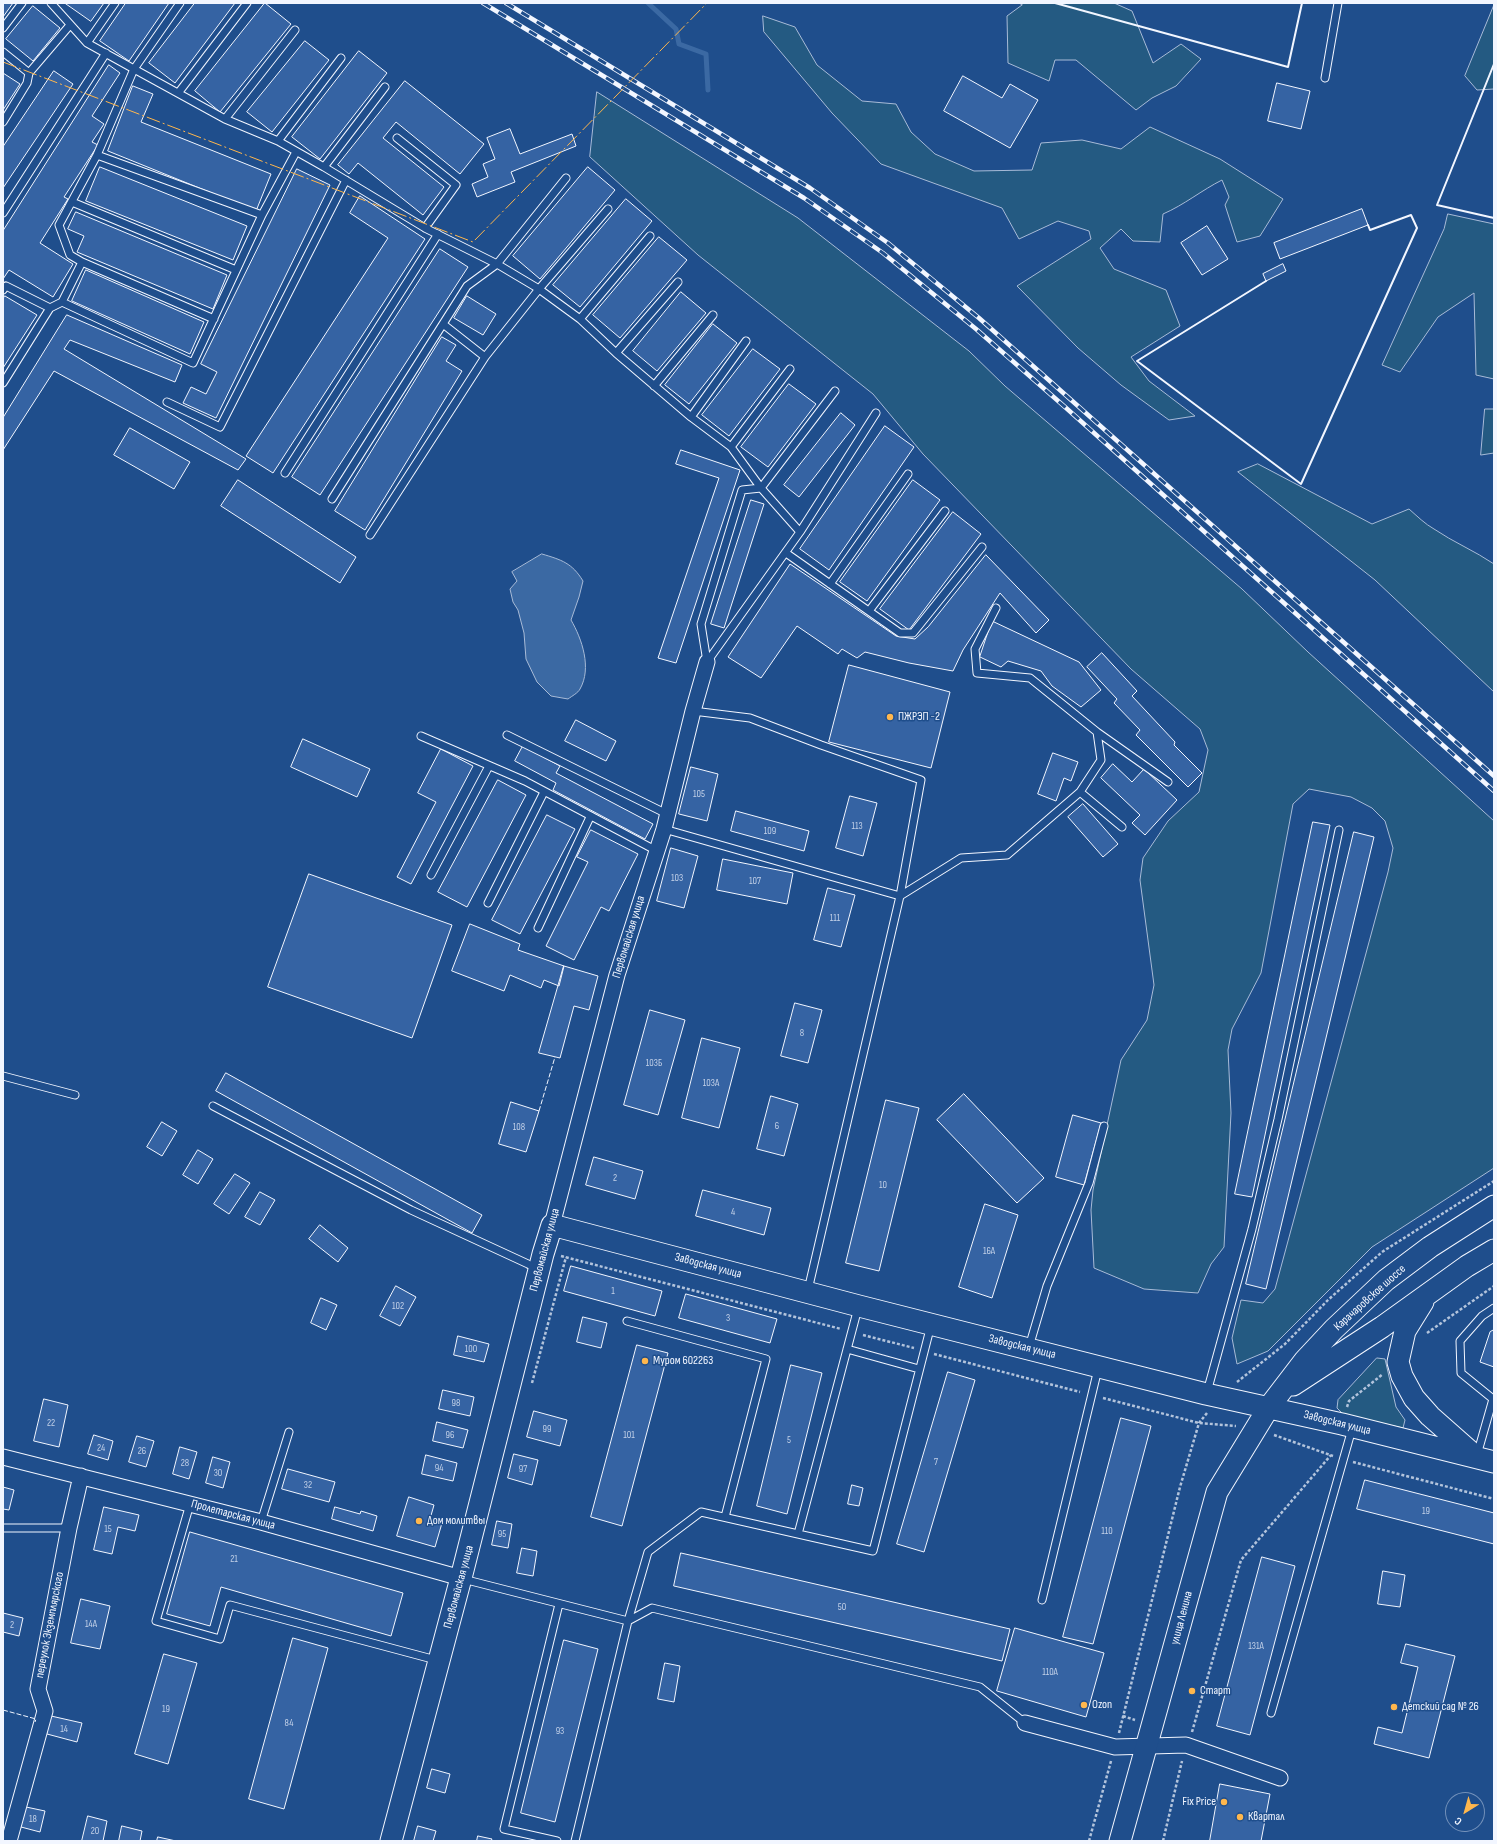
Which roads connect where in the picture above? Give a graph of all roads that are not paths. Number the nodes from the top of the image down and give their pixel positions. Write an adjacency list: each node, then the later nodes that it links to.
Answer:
1 (22, 3): 8 (lane)
2 (51, 3): 7 (lane)
3 (116, 3): 10 (lane)
4 (180, 3): 14 (lane)
5 (247, 3): 18 (lane)
6 (1338, 3): 16 (lane)
7 (70, 25): 10 (lane); 15 (lane)
8 (3, 28)
9 (295, 30): 19 (lane)
10 (87, 43): 12 (lane)
11 (3, 52): 15 (lane)
12 (106, 54): 14 (lane); 30 (lane)
13 (341, 58): 22 (lane)
14 (134, 69): 18 (lane); 24 (lane)
15 (30, 73): 20 (lane)
16 (1325, 78)
17 (385, 87): 25 (lane)
18 (179, 92): 19 (lane)
19 (225, 119): 22 (lane)
20 (3, 122)
21 (397, 138): 32 (lane)
22 (278, 141): 23 (lane)
23 (296, 152): 25 (lane); 31 (lane)
24 (97, 156): 28 (lane); 31 (lane)
25 (324, 167): 27 (lane)
26 (566, 178): 36 (lane)
27 (346, 180): 32 (lane); 54 (lane)
28 (72, 202): 35 (lane); 37 (lane)
29 (608, 209): 39 (lane)
30 (3, 213)
31 (262, 215): 37 (lane)
32 (425, 228): 33 (lane)
33 (438, 234): 36 (lane); 58 (lane)
34 (650, 236): 45 (lane)
35 (82, 262): 41 (lane); 44 (lane)
36 (497, 264): 39 (lane); 46 (lane)
37 (236, 270): 44 (lane)
38 (678, 282): 48 (lane)
39 (539, 289): 45 (lane); 49 (lane)
40 (3, 290): 42 (lane)
41 (62, 302): 42 (lane); 44 (lane)
42 (50, 308): 51 (lane)
43 (713, 315): 52 (lane)
44 (214, 319)
45 (580, 319): 48 (lane)
46 (443, 324): 49 (lane); 61 (lane)
47 (746, 341): 56 (lane)
48 (616, 353): 52 (lane)
49 (485, 357): 64 (lane)
50 (790, 369): 57 (lane)
51 (3, 383)
52 (654, 386): 56 (lane)
53 (835, 391): 60 (lane)
54 (167, 402)
55 (876, 413): 63 (lane)
56 (691, 417): 57 (lane)
57 (732, 447): 60 (lane)
58 (285, 473)
59 (908, 474): 67 (lane)
60 (761, 488): 63 (lane); 70 (lane)
61 (332, 499)
62 (945, 511): 69 (lane)
63 (800, 532): 66 (lane)
64 (370, 535)
65 (982, 548): 69 (lane)
66 (786, 553): 67 (lane); 70 (lane)
67 (830, 584): 69 (lane)
68 (996, 608): 72 (lane)
69 (869, 611)
70 (707, 662): 71 (street, Первомайская улица)
71 (693, 712): 80 (street, Первомайская улица); 85 (lane)
72 (1097, 732): 76 (lane); 78 (lane)
73 (507, 735): 80 (lane)
74 (421, 736): 75 (lane)
75 (489, 766): 77 (lane); 84 (lane)
76 (1168, 782)
77 (544, 792): 79 (lane); 86 (lane)
78 (1080, 792): 81 (lane); 85 (lane)
79 (590, 817): 83 (lane); 87 (lane)
80 (665, 821): 83 (street, Первомайская улица); 85 (lane)
81 (1122, 827)
82 (1339, 830): 108 (lane)
83 (656, 851): 93 (street, Первомайская улица)
84 (431, 875)
85 (900, 896): 97 (lane)
86 (488, 903)
87 (538, 928)
88 (3, 1076): 89 (lane)
89 (75, 1095)
90 (213, 1106): 95 (lane)
91 (1104, 1126): 104 (lane)
92 (1494, 1206): 102 (street, Карачаровское шоссе)
93 (552, 1225): 95 (street, Первомайская улица); 97 (street, Заводская улица)
94 (1494, 1250): 96 (street, Карачаровское шоссе)
95 (541, 1262): 121 (street, Первомайская улица)
96 (1429, 1292): 105 (street, Карачаровское шоссе); 113 (street)
97 (808, 1293): 98 (street, Заводская улица)
98 (859, 1306): 101 (street, Заводская улица); 103 (lane)
99 (1494, 1308): 113 (lane)
100 (627, 1321): 116 (lane)
101 (931, 1324): 104 (street, Заводская улица); 107 (lane)
102 (1334, 1329): 105 (street); 109 (street, Карачаровское шоссе)
103 (847, 1349): 107 (lane); 120 (lane)
104 (1029, 1349): 106 (street, Заводская улица)
105 (1347, 1350): 109 (street, Карачаровское шоссе)
106 (1099, 1367): 108 (street, Заводская улица); 122 (lane)
107 (919, 1369): 120 (lane)
108 (1206, 1394): 109 (street, Заводская улица)
109 (1275, 1400): 110 (street, Заводская улица); 128 (street, улица Ленина)
110 (1353, 1427): 113 (street, Заводская улица); 126 (lane)
111 (289, 1432): 117 (lane)
112 (3, 1457): 114 (street, Пролетарская улица)
113 (1485, 1459)
114 (81, 1476): 115 (street, Пролетарская улица); 119 (street, переулок Экземплярского)
115 (190, 1504): 117 (street, Пролетарская улица); 125 (lane)
116 (725, 1517): 120 (lane); 124 (lane)
117 (261, 1522): 121 (street, Пролетарская улица)
118 (3, 1526): 119 (lane)
119 (69, 1528): 130 (street, переулок Экземплярского)
120 (798, 1534)
121 (461, 1578): 123 (lane); 125 (street, Первомайская улица)
122 (1042, 1600)
123 (559, 1604): 124 (lane); 132 (lane)
124 (628, 1621): 127 (lane); 133 (lane)
125 (439, 1661): 131 (street, Первомайская улица)
126 (1271, 1713)
127 (1025, 1723): 128 (street)
128 (1147, 1746): 129 (street); 134 (street, улица Ленина)
129 (1280, 1778)
130 (9, 1841)
131 (391, 1841)
132 (558, 1841)
133 (575, 1841)
134 (1120, 1841)

